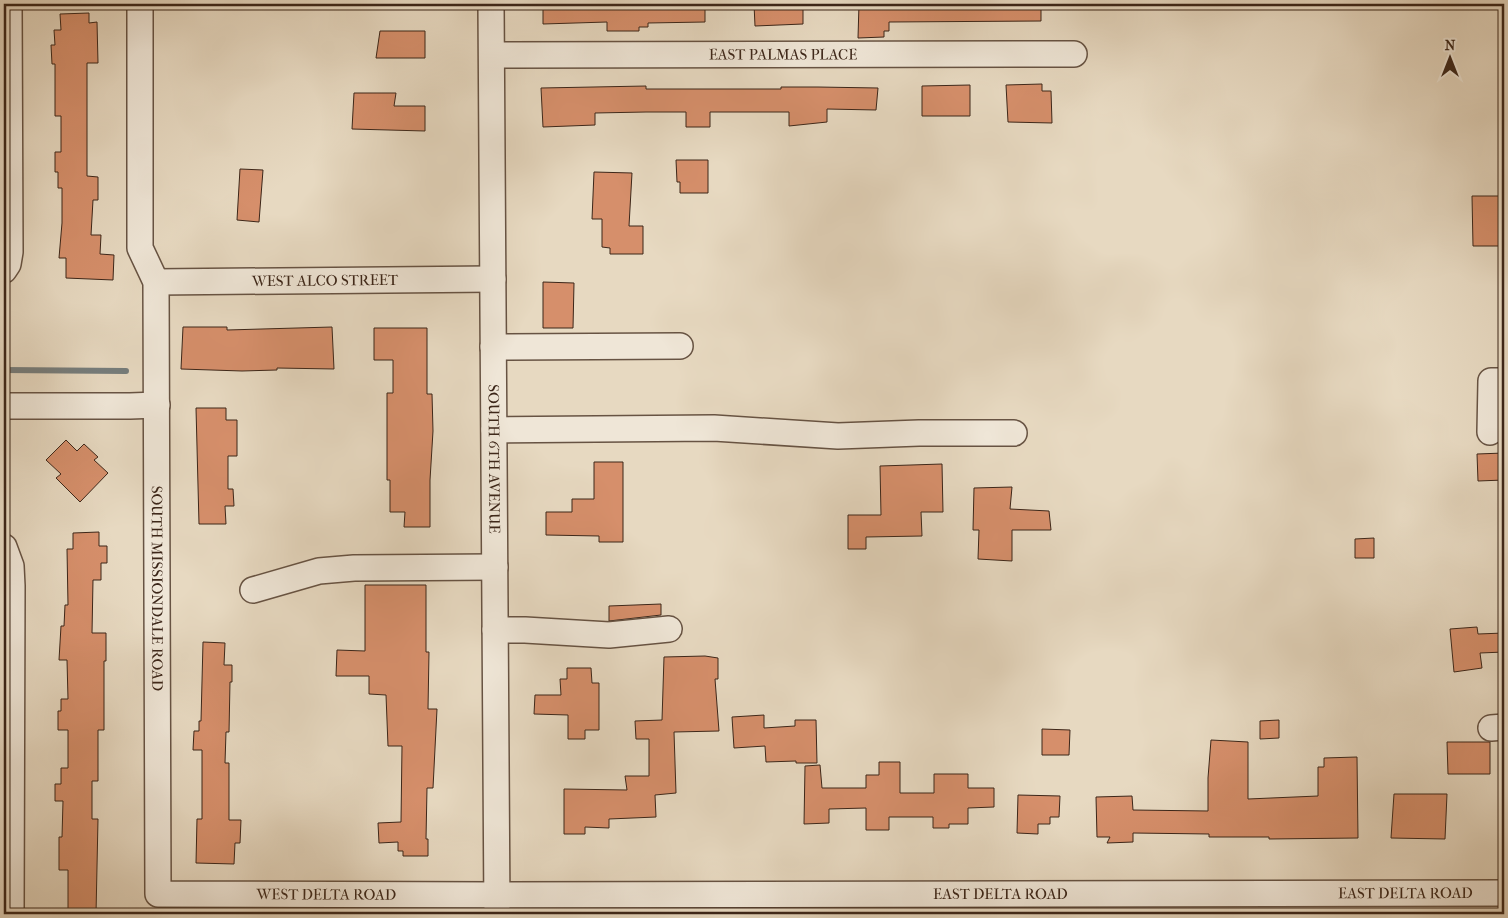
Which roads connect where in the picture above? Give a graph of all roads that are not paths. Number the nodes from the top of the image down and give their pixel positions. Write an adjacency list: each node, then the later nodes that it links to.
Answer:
1 (9, 4): 6 (street)
2 (140, 4): 9 (street)
3 (491, 4): 5 (street, SOUTH 6TH AVENUE)
4 (1074, 54): 5 (street, EAST PALMAS PLACE)
5 (492, 55): 8 (street, SOUTH 6TH AVENUE)
6 (6, 65): 7 (street)
7 (4, 270)
8 (493, 279): 9 (street, WEST ALCO STREET); 11 (street, SOUTH 6TH AVENUE)
9 (156, 282): 13 (street, SOUTH MISSIONDALE ROAD)
10 (680, 346): 11 (street)
11 (493, 347): 15 (street, SOUTH 6TH AVENUE)
12 (1504, 381): 16 (street)
13 (157, 404): 14 (street); 24 (street, SOUTH MISSIONDALE ROAD)
14 (4, 406)
15 (494, 430): 17 (street); 19 (street, SOUTH 6TH AVENUE)
16 (1490, 432)
17 (1014, 433)
18 (6, 539): 26 (street)
19 (495, 567): 20 (street); 22 (street, SOUTH 6TH AVENUE)
20 (253, 590)
21 (669, 629): 22 (street)
22 (495, 630): 25 (street, SOUTH 6TH AVENUE)
23 (1504, 892): 25 (street, EAST DELTA ROAD)
24 (158, 894): 25 (street, WEST DELTA ROAD)
25 (497, 905)
26 (11, 914)

